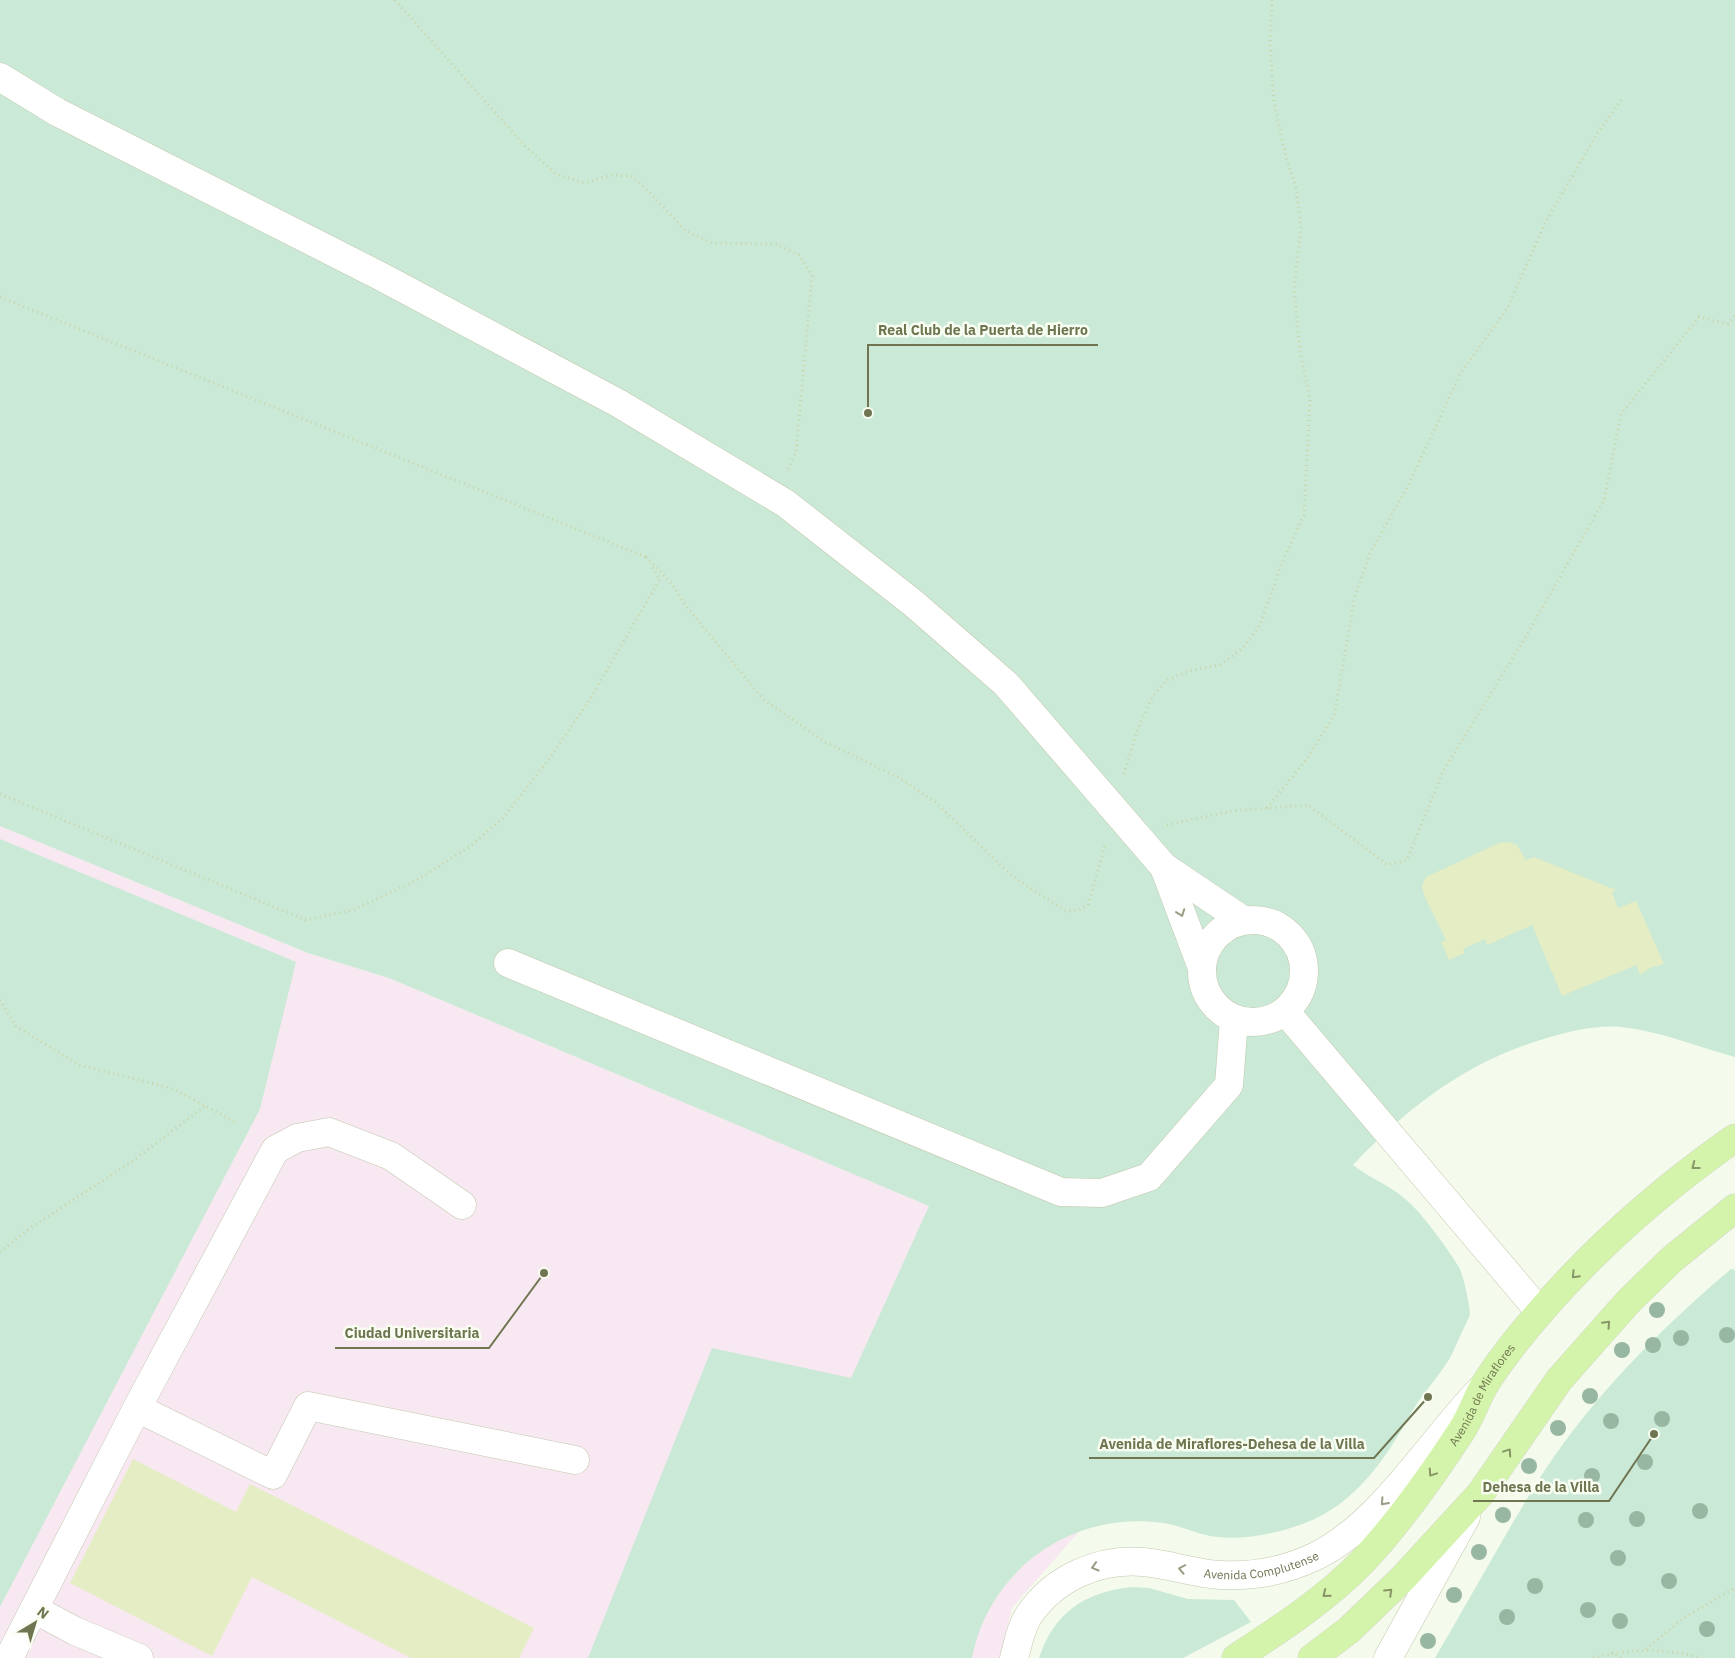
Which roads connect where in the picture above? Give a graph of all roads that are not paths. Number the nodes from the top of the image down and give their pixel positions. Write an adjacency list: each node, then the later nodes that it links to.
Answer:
1 (0, 77): 2 (street)
2 (1164, 867): 3 (street); 5 (street, one-way to 5)
3 (1244, 920): 5 (street); 6 (street)
4 (508, 963): 7 (street)
5 (1202, 968): 7 (street)
6 (1285, 1011): 7 (street); 11 (street)
7 (1234, 1018)
8 (1735, 1138): 11 (main road, Avenida de Miraflores, one-way to 11)
9 (462, 1205): 13 (street)
10 (1735, 1208): 15 (main road, one-way to 10)
11 (1540, 1312): 12 (main road, Avenida de Miraflores)
12 (1484, 1386): 19 (street, Avenida Complutense, one-way to 19); 20 (main road, Avenida de Miraflores, one-way to 20)
13 (137, 1408): 14 (street); 16 (street)
14 (575, 1460)
15 (1480, 1493): 21 (main road, one-way to 15); 22 (street)
16 (34, 1609): 17 (street); 18 (street)
17 (9, 1658)
18 (139, 1658)
19 (1014, 1658)
20 (1236, 1658)
21 (1312, 1658)
22 (1388, 1658)

